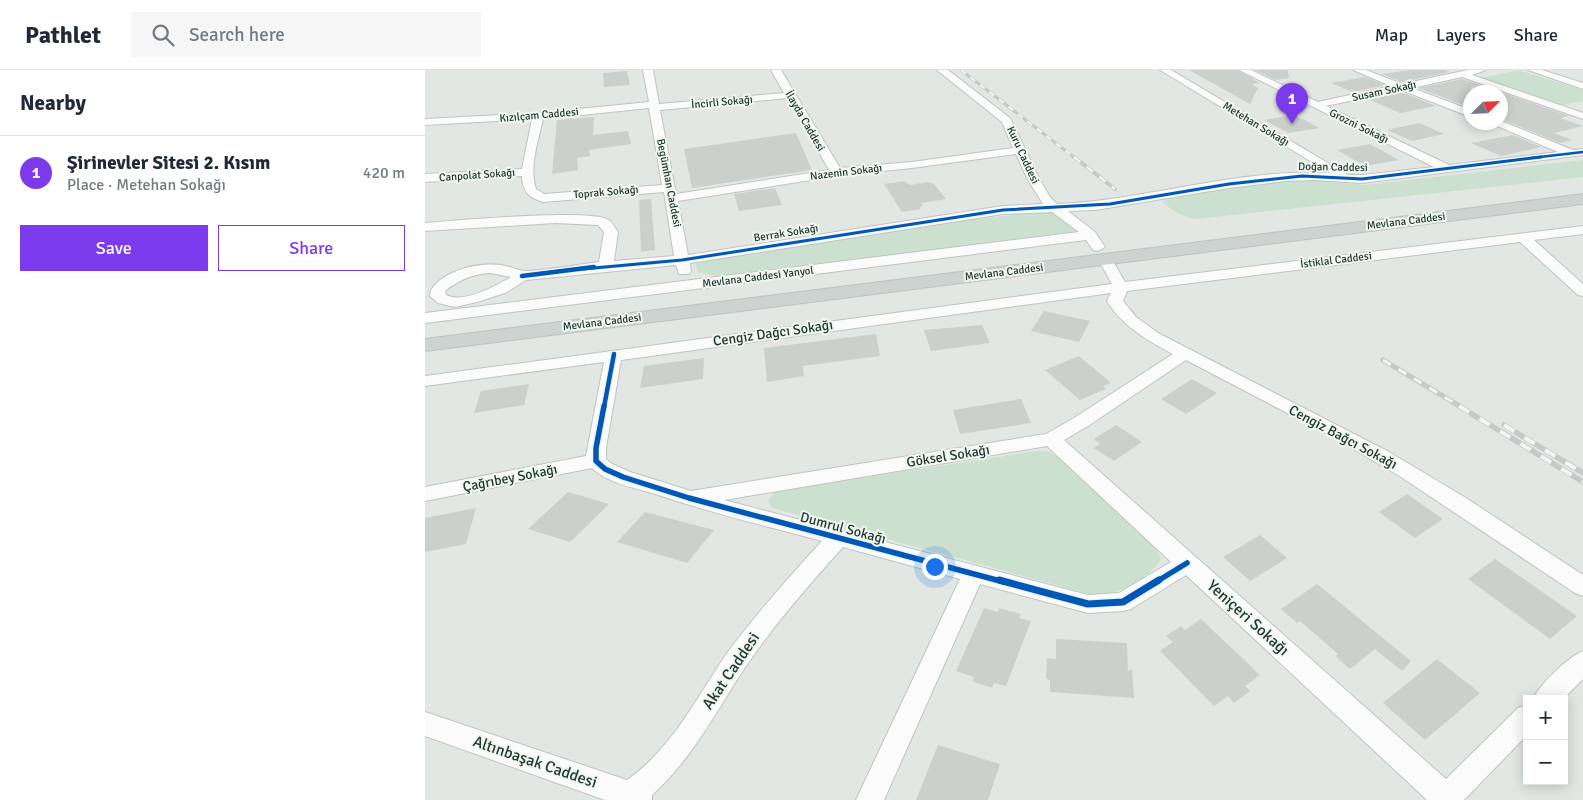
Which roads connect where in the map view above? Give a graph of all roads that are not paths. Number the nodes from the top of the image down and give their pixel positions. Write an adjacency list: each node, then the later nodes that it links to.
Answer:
1 (648, 70): 14 (street, Begümhan Caddesi)
2 (776, 70): 12 (street, İlayda Caddesi)
3 (942, 70): 22 (street, Kuru Caddesi)
4 (1165, 70): 28 (street, Metehan Sokağı)
5 (1244, 70): 13 (street, Grozni Sokağı)
6 (1358, 70): 11 (street)
7 (1481, 70): 9 (street, Susam Sokağı)
8 (1533, 70): 10 (street)
9 (1462, 74): 11 (street, Susam Sokağı); 17 (street)
10 (1583, 86)
11 (1402, 87): 13 (street, Susam Sokağı); 16 (street)
12 (790, 95): 14 (street, İncirli Sokağı); 26 (street, İlayda Caddesi)
13 (1317, 105): 24 (street, Grozni Sokağı)
14 (654, 106): 18 (street, Kızılçam Caddesi); 30 (street, Begümhan Caddesi)
15 (1583, 107): 17 (street)
16 (1463, 111)
17 (1567, 111): 19 (street)
18 (538, 116): 20 (street, Kızılçam Caddesi); 25 (street)
19 (1583, 116)
20 (425, 122)
21 (1508, 127): 23 (street)
22 (1020, 150): 26 (street, Nazenin Sokağı); 32 (street, Kuru Caddesi)
23 (1578, 153): 24 (street, Doğan Caddesi)
24 (1448, 169): 28 (street, Doğan Caddesi)
25 (529, 172): 27 (street, Canpolat Sokağı); 30 (street, Toprak Sokağı)
26 (835, 172): 30 (street, Nazenin Sokağı)
27 (425, 178)
28 (1347, 178): 32 (street, Doğan Caddesi)
29 (1583, 188): 36 (main road, Mevlana Caddesi)
30 (671, 193): 37 (street, Begümhan Caddesi)
31 (1583, 199): 36 (main road, Mevlana Caddesi)
32 (1053, 206): 36 (street, Kuru Caddesi); 37 (street, Berrak Sokağı)
33 (425, 227): 38 (street)
34 (1582, 231): 35 (street, İstiklal Caddesi)
35 (1523, 237): 40 (street, İstiklal Caddesi); 42 (street)
36 (1098, 247): 40 (street); 41 (main road, Mevlana Caddesi); 45 (main road, Mevlana Caddesi)
37 (683, 260): 38 (street, Berrak Sokağı); 41 (street, Begümhan Caddesi)
38 (606, 266): 39 (street, Berrak Sokağı)
39 (522, 276): 39 (street)
40 (1121, 287): 46 (street, Cengiz Bağcı Sokağı); 47 (street, Cengiz Dağcı Sokağı)
41 (687, 292): 43 (street, Mevlana Caddesi Yanyol); 44 (main road, Mevlana Caddesi)
42 (1583, 292)
43 (425, 318)
44 (425, 331)
45 (425, 345)
46 (1185, 353): 49 (street, Göksel Sokağı); 56 (street, Cengiz Bağcı Sokağı)
47 (614, 354): 48 (street, Cengiz Dağcı Sokağı); 50 (street)
48 (425, 381)
49 (1051, 438): 52 (street, Göksel Sokağı); 54 (street, Yeniçeri Sokağı)
50 (596, 461): 51 (street, Çağrıbey Sokağı); 52 (street, Dumrul Sokağı)
51 (425, 494)
52 (689, 498): 53 (street, Dumrul Sokağı)
53 (838, 538): 55 (street, Dumrul Sokağı); 61 (street, Akat Caddesi)
54 (1187, 563): 55 (street, Dumrul Sokağı); 62 (street, Yeniçeri Sokağı)
55 (973, 574): 63 (street)
56 (1583, 587)
57 (1583, 662): 58 (street)
58 (1550, 695)
59 (1523, 722): 62 (street)
60 (425, 724): 61 (street, Altınbaşak Caddesi)
61 (632, 798)
62 (1445, 799)
63 (870, 800)

